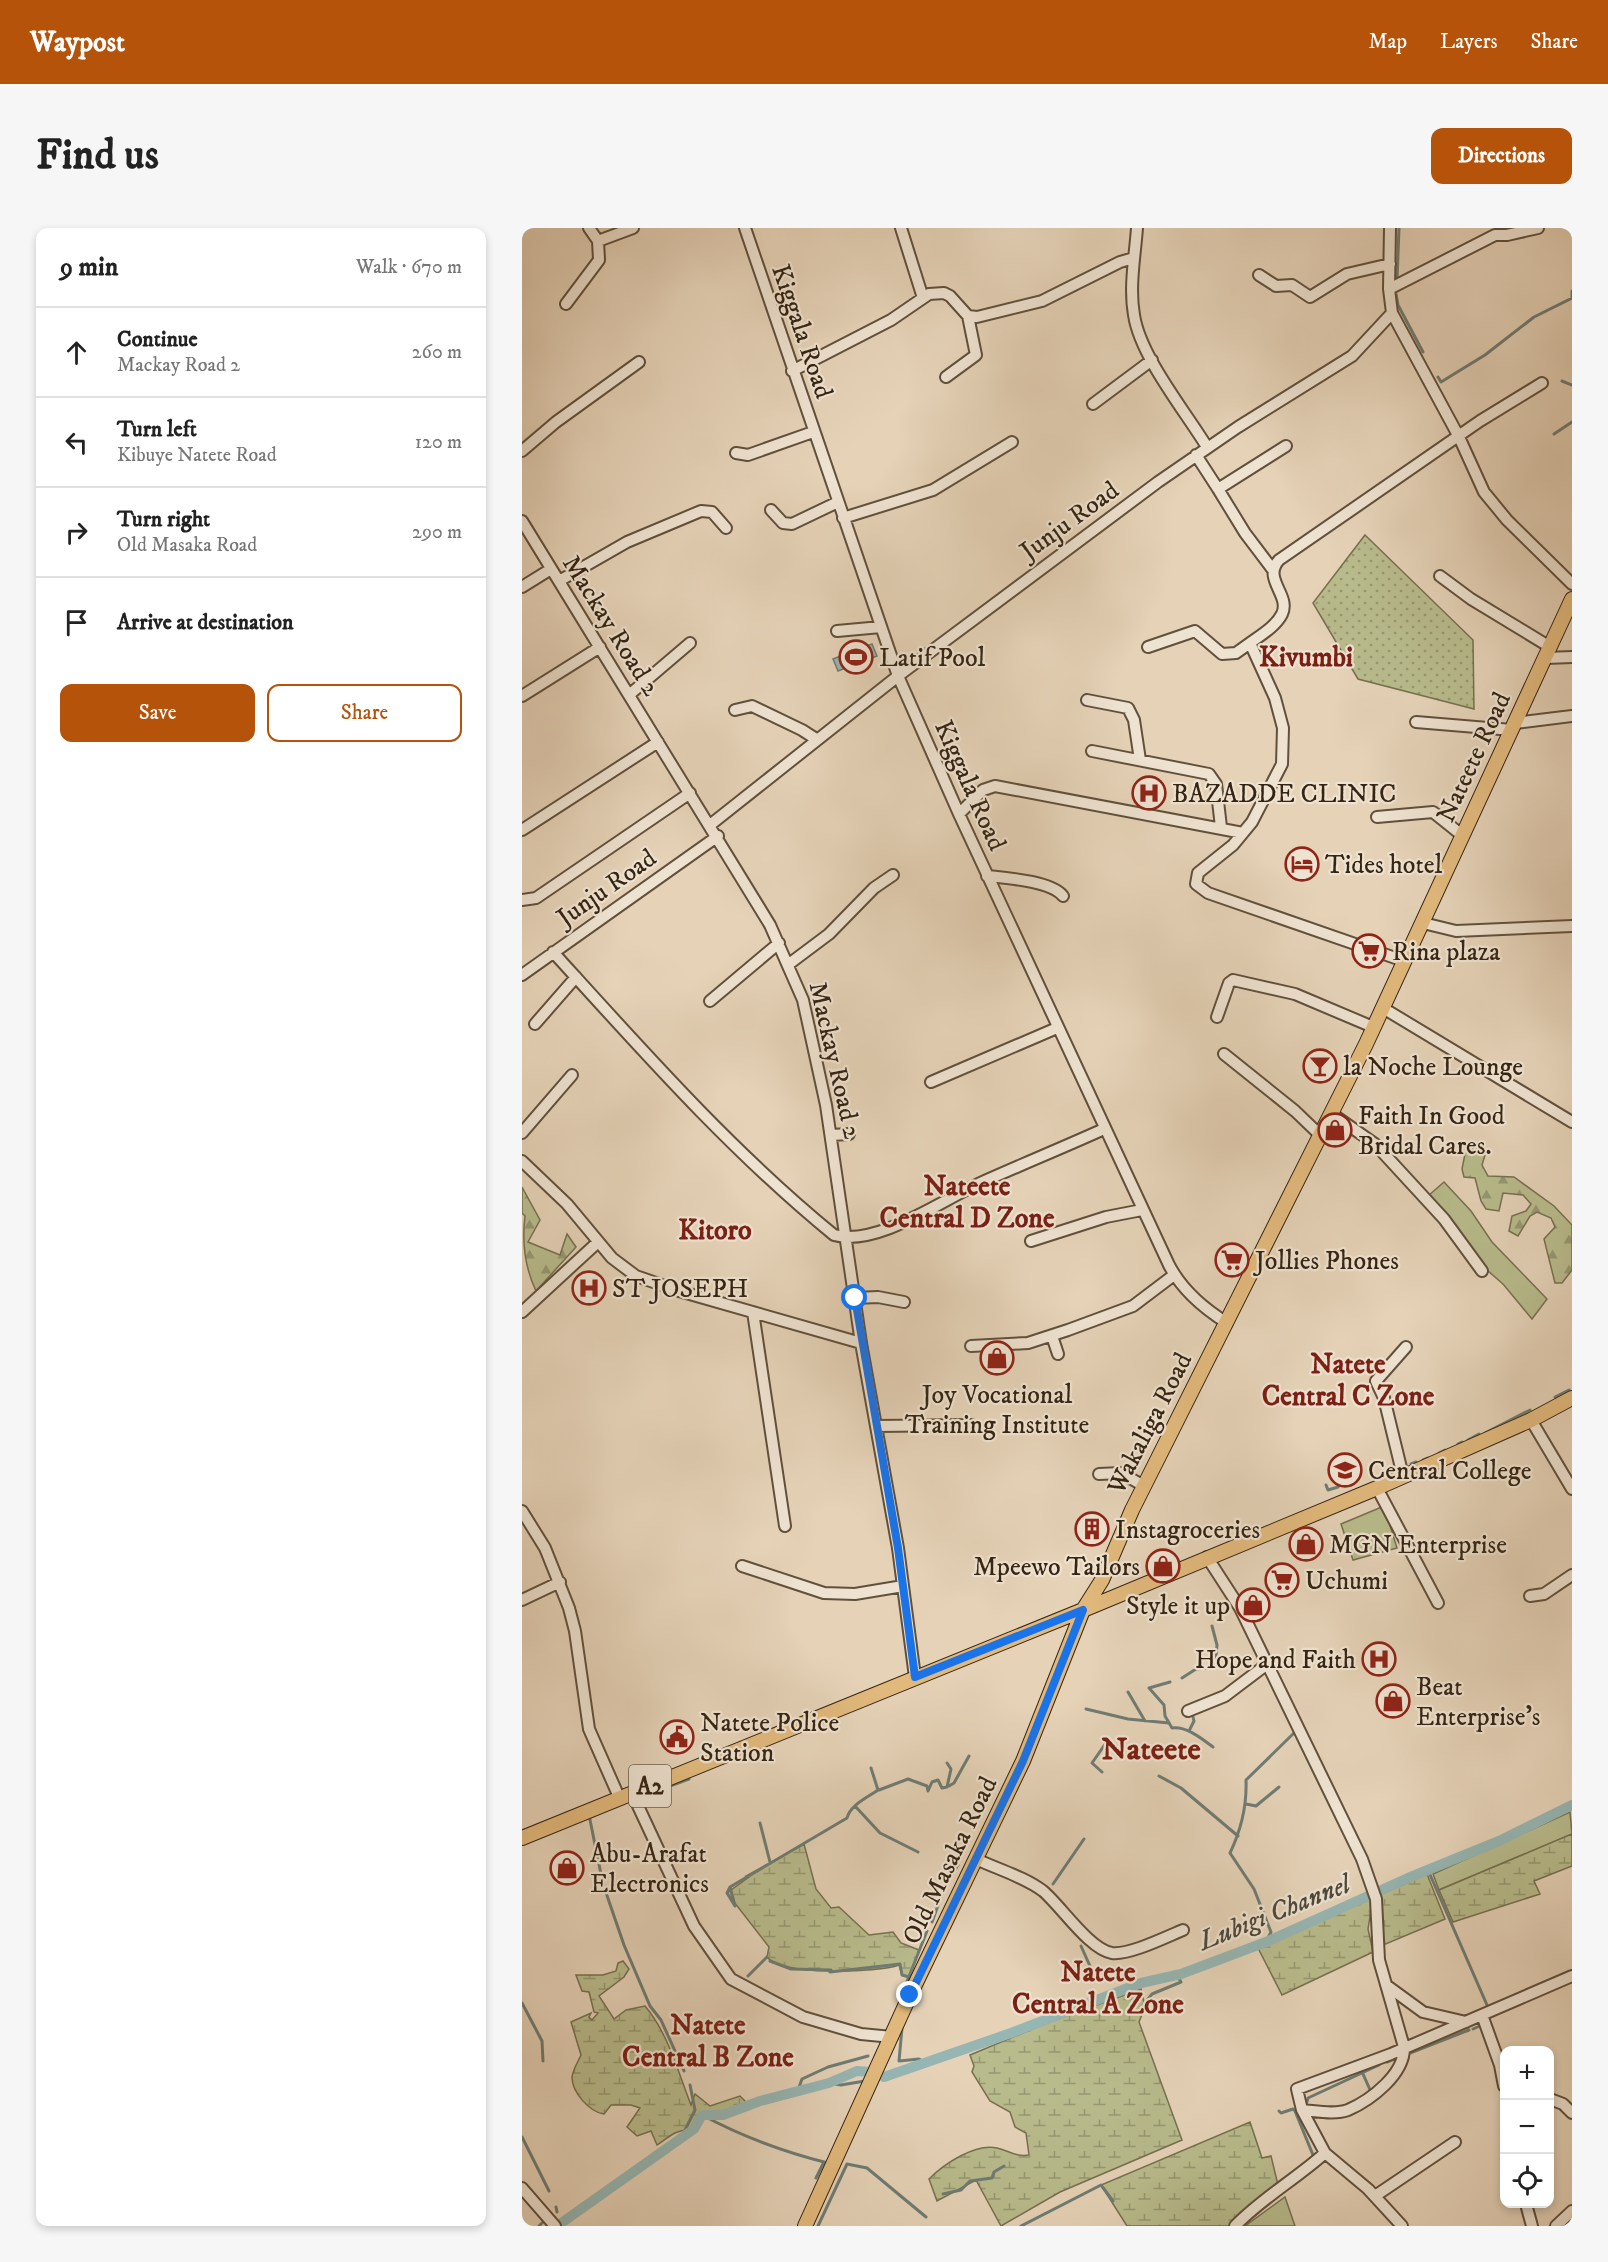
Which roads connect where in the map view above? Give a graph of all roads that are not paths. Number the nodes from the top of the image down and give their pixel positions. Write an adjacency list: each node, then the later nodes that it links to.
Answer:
1 (589, 228): 8 (street)
2 (633, 228): 8 (street)
3 (745, 228): 19 (street, Kiggala Road)
4 (901, 228): 13 (street)
5 (1137, 228): 9 (street)
6 (1390, 228): 10 (street)
7 (1538, 228): 12 (street)
8 (598, 241): 14 (street)
9 (1134, 258): 16 (street); 17 (street)
10 (1390, 264): 11 (street); 12 (street)
11 (1259, 275)
12 (1389, 289): 15 (street)
13 (923, 298): 16 (street); 19 (street)
14 (566, 304)
15 (1392, 313): 24 (street); 27 (street, Junju Road)
16 (968, 316): 20 (street)
17 (1152, 360): 22 (street); 27 (street)
18 (639, 362): 28 (street)
19 (792, 371): 23 (street, Kiggala Road)
20 (946, 377)
21 (1542, 383): 24 (street)
22 (1093, 404)
23 (813, 432): 29 (street); 32 (street, Kiggala Road)
24 (1459, 437): 38 (street); 41 (street)
25 (1011, 442): 34 (street)
26 (1286, 446): 31 (street)
27 (1207, 447): 30 (street, Junju Road)
28 (522, 451)
29 (736, 453)
30 (1196, 455): 31 (street); 52 (street, Junju Road)
31 (1218, 489): 38 (street)
32 (838, 502): 33 (street); 34 (street, Kiggala Road)
33 (771, 510)
34 (843, 518): 44 (street, Kiggala Road)
35 (522, 522): 37 (street, Mackay Road 2)
36 (726, 528): 40 (street)
37 (551, 569): 40 (street, Mackay Road 2); 42 (street)
38 (1273, 570): 47 (street)
39 (1440, 576): 50 (street)
40 (559, 581): 48 (street, Mackay Road 2)
41 (1572, 584)
42 (522, 588)
43 (1572, 599): 50 (main road, Nateete Road)
44 (881, 627): 45 (street); 52 (street, Kiggala Road)
45 (837, 631)
46 (690, 643): 53 (street)
47 (1250, 644): 49 (street); 70 (street)
48 (600, 647): 53 (street, Mackay Road 2); 54 (street)
49 (1148, 647)
50 (1548, 652): 51 (street); 59 (main road, Nateete Road)
51 (1572, 657)
52 (898, 676): 60 (street, Junju Road); 65 (street, Kiggala Road)
53 (629, 695): 61 (street, Mackay Road 2)
54 (522, 696)
55 (1087, 700): 63 (street)
56 (735, 710): 60 (street)
57 (1572, 716): 59 (street)
58 (1416, 722): 59 (street)
59 (1514, 727): 72 (main road, Nateete Road)
60 (816, 739): 67 (street, Junju Road)
61 (658, 742): 64 (street, Mackay Road 2); 69 (street)
62 (1092, 751): 63 (street)
63 (1140, 759): 68 (street)
64 (690, 793): 67 (street, Mackay Road 2); 76 (street)
65 (958, 814): 68 (street); 74 (street, Kiggala Road)
66 (1377, 817): 72 (street)
67 (710, 825): 71 (street, Mackay Road 2)
68 (1221, 827): 70 (street)
69 (522, 830)
70 (1243, 833): 81 (street)
71 (718, 836): 79 (street, Mackay Road 2); 80 (street, Junju Road)
72 (1463, 836): 77 (main road, Nateete Road)
73 (892, 876): 82 (street)
74 (987, 876): 75 (street); 90 (street, Kiggala Road)
75 (1063, 896)
76 (522, 900)
77 (1423, 924): 78 (street); 81 (main road, Nateete Road)
78 (1572, 926)
79 (779, 943): 82 (street, Mackay Road 2); 85 (street)
80 (553, 952): 83 (street, Junju Road); 84 (street)
81 (1404, 960): 86 (main road, Nateete Road)
82 (789, 964): 100 (street, Mackay Road 2)
83 (522, 975)
84 (576, 977): 88 (street); 103 (street)
85 (710, 1001)
86 (1383, 1008): 89 (main road, Nateete Road); 95 (street)
87 (1217, 1017): 89 (street)
88 (535, 1024)
89 (1373, 1027): 94 (main road, Nateete Road)
90 (1057, 1028): 93 (street); 96 (street, Kiggala Road)
91 (1224, 1054): 99 (street)
92 (572, 1075): 97 (street)
93 (932, 1082)
94 (1331, 1113): 99 (main road, Nateete Road); 106 (street)
95 (1572, 1122)
96 (1104, 1129): 102 (street, Kiggala Road); 103 (street)
97 (522, 1133)
98 (849, 1134): 100 (street)
99 (1320, 1135): 112 (main road, Nateete Road)
100 (831, 1136): 103 (street, Mackay Road 2)
101 (522, 1161): 105 (street)
102 (1142, 1210): 104 (street); 107 (street, Kiggala Road)
103 (847, 1237): 108 (street, Mackay Road 2)
104 (1031, 1241)
105 (598, 1242): 110 (street); 111 (street)
106 (1482, 1271)
107 (1174, 1275): 112 (street, Kiggala Road); 113 (street)
108 (855, 1298): 109 (street); 114 (street, Mackay Road 2)
109 (904, 1302)
110 (753, 1311): 114 (street); 128 (street)
111 (522, 1312)
112 (1227, 1323): 124 (main road, Wakaliga Road)
113 (1052, 1336): 115 (street); 117 (street)
114 (861, 1343): 121 (street, Mackay Road 2)
115 (971, 1346)
116 (1406, 1347): 123 (street)
117 (1058, 1353)
118 (1572, 1398): 119 (main road, A2)
119 (1531, 1420): 123 (main road, A2); 126 (street)
120 (970, 1425): 121 (street)
121 (876, 1426): 133 (street, Mackay Road 2)
122 (1099, 1474): 124 (street)
123 (1403, 1476): 125 (main road, A2)
124 (1144, 1486): 137 (main road, Wakaliga Road)
125 (1377, 1488): 129 (main road, A2); 136 (street)
126 (1572, 1489)
127 (522, 1511): 132 (street)
128 (785, 1526)
129 (1207, 1557): 137 (main road, A2); 138 (street)
130 (742, 1566): 133 (street)
131 (1572, 1575): 134 (street)
132 (560, 1582): 135 (street); 141 (street)
133 (903, 1586): 139 (street, Mackay Road 2)
134 (1530, 1596)
135 (522, 1600)
136 (1438, 1603)
137 (1083, 1610): 139 (main road, A2); 143 (main road, Old Masaka Road)
138 (1266, 1665): 140 (street); 146 (street)
139 (915, 1677): 141 (main road, A2)
140 (1188, 1711)
141 (625, 1795): 142 (main road, A2); 149 (street)
142 (522, 1838)
143 (976, 1859): 144 (street); 149 (main road, Old Masaka Road)
144 (1183, 1930)
145 (1572, 1976): 147 (street)
146 (1386, 1985): 148 (street); 150 (street)
147 (1482, 2015): 148 (street); 151 (street)
148 (1466, 2022): 150 (street)
149 (892, 2037): 162 (main road, Old Masaka Road)
150 (1404, 2048): 153 (street); 153 (street)
151 (1500, 2066)
152 (1553, 2100): 154 (street)
153 (1302, 2110): 156 (street)
154 (1572, 2113)
155 (1455, 2142): 158 (street)
156 (1325, 2153): 158 (street); 163 (street)
157 (522, 2188): 161 (street)
158 (1375, 2196): 164 (street)
159 (1527, 2208): 165 (street)
160 (1572, 2211): 166 (street)
161 (554, 2225)
162 (805, 2226)
163 (1235, 2226)
164 (1401, 2226)
165 (1532, 2226)
166 (1556, 2226)

